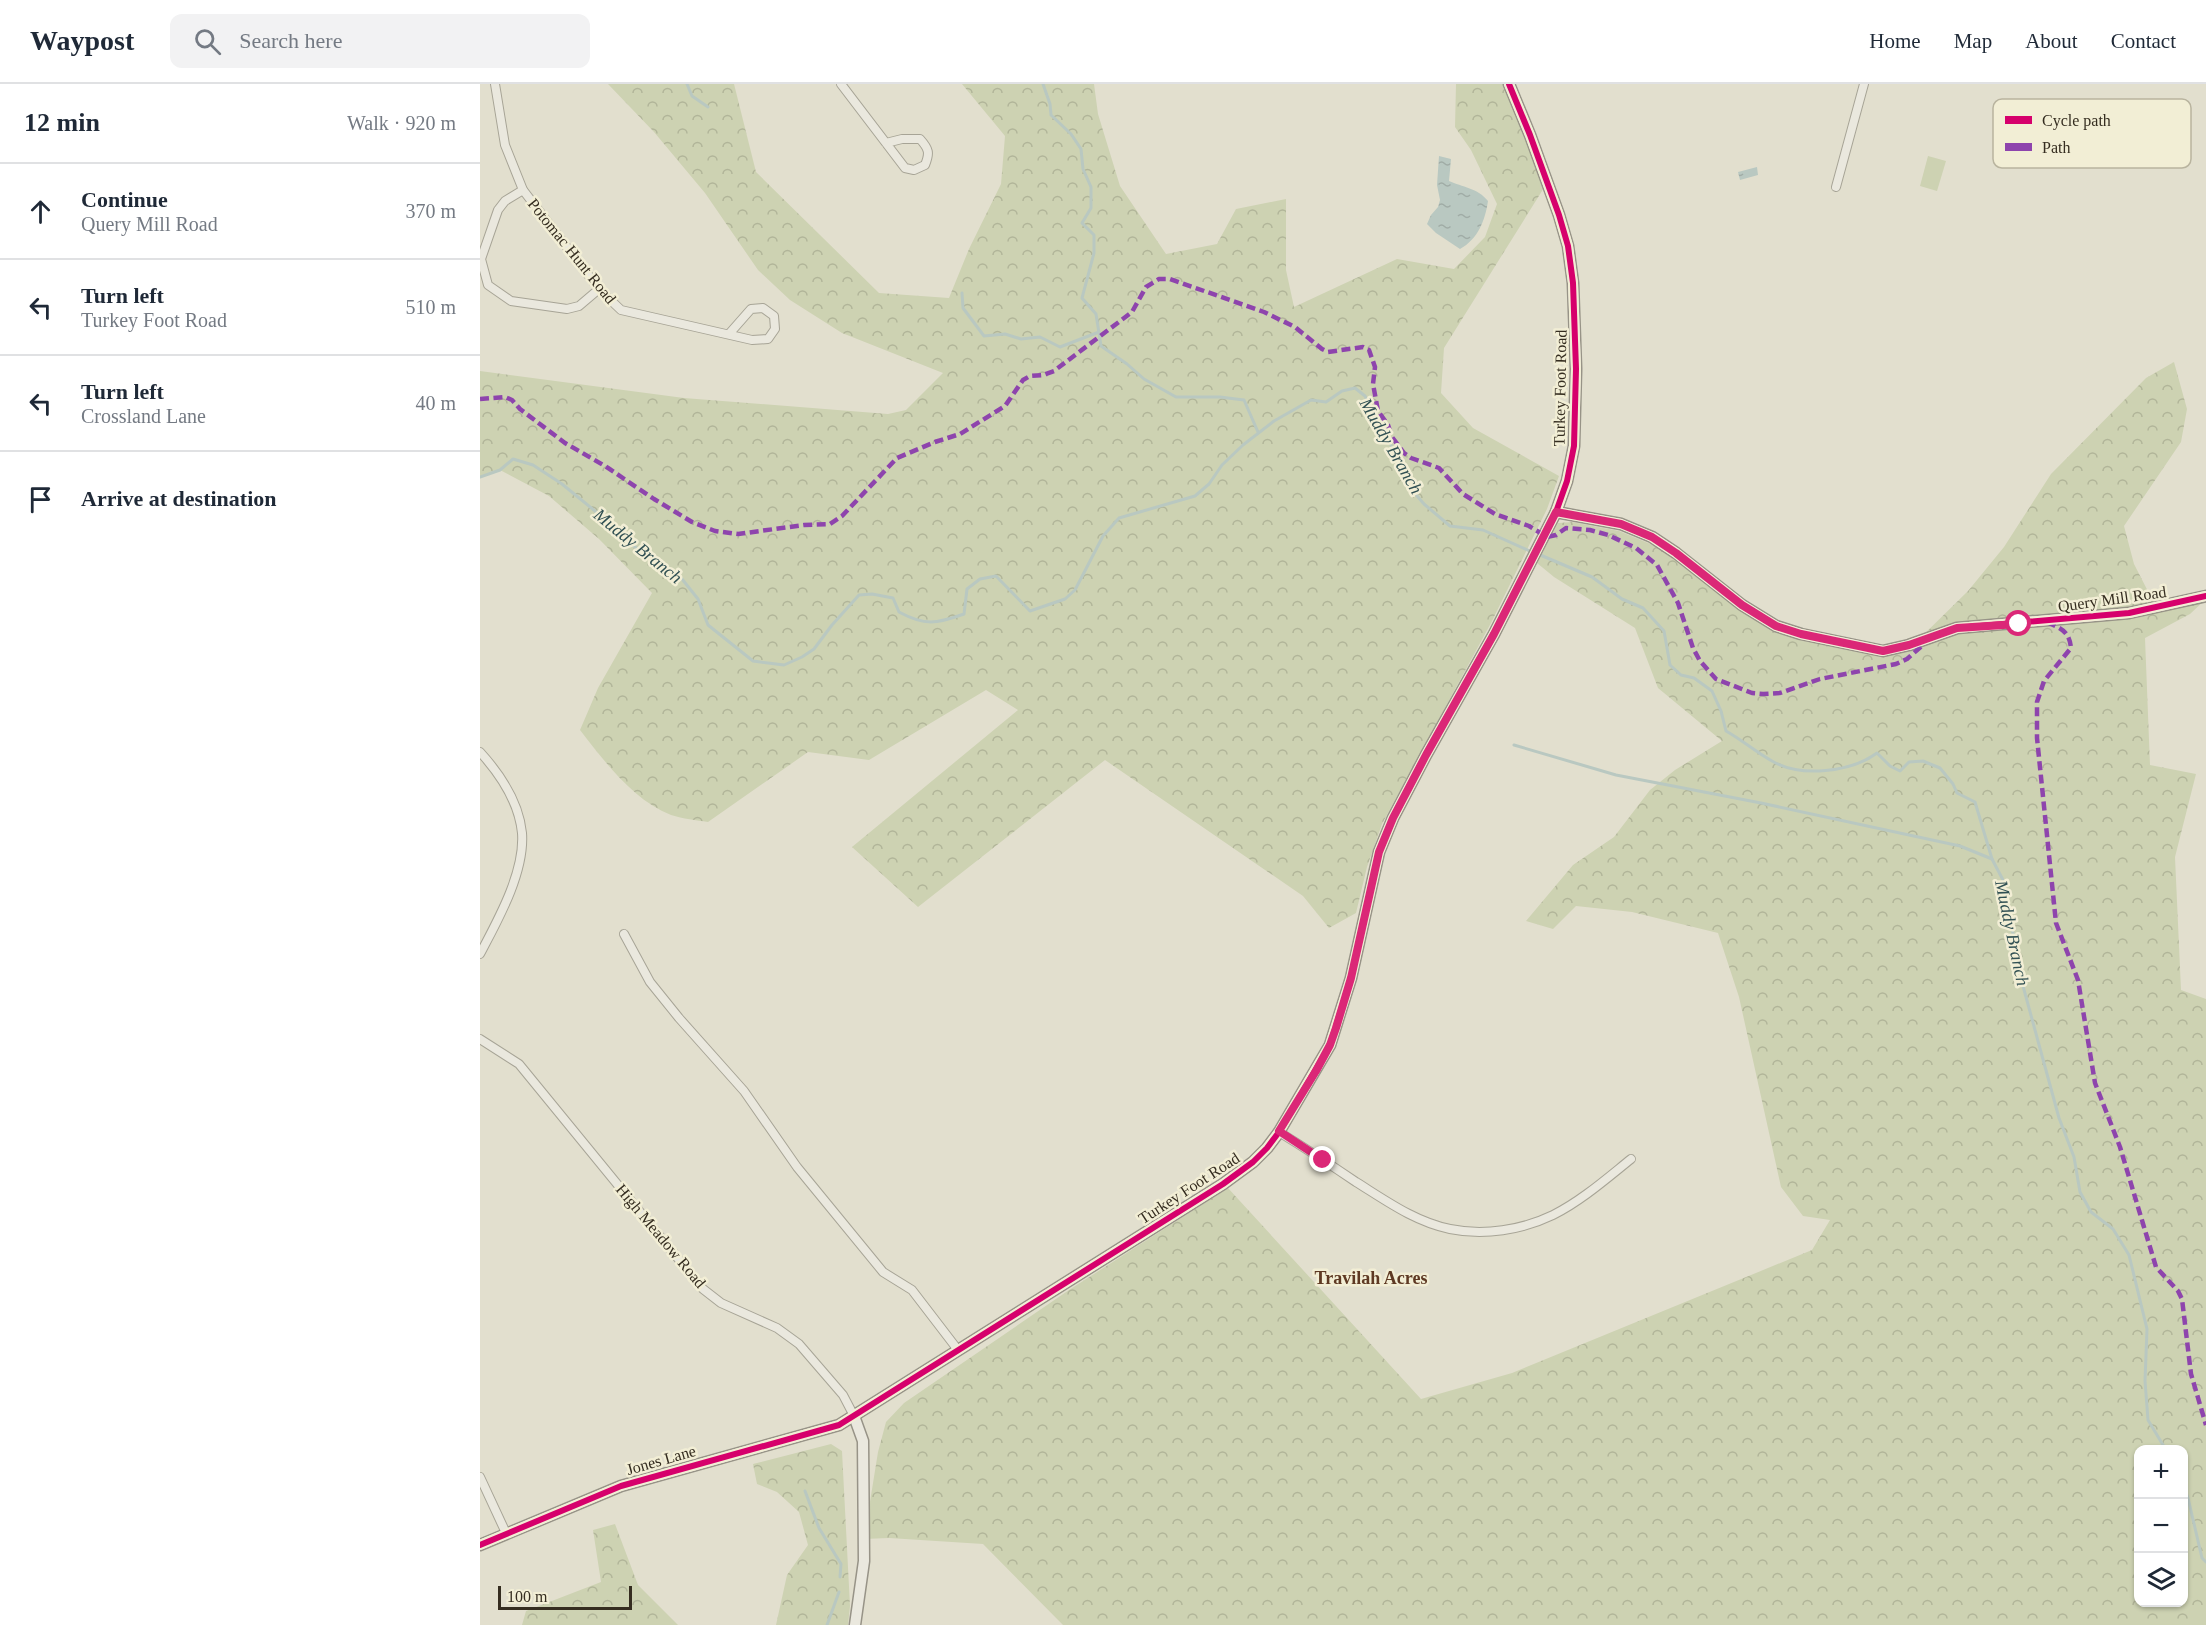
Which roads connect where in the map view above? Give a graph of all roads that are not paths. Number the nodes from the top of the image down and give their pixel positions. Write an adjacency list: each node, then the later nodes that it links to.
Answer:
1 (495, 84): 7 (street, Potomac Hunt Road)
2 (841, 84): 5 (street)
3 (1509, 84): 10 (street, Turkey Foot Road)
4 (1864, 84): 6 (street)
5 (886, 143): 5 (street)
6 (1836, 187)
7 (523, 190): 8 (street, Potomac Hunt Road); 8 (street)
8 (599, 289): 9 (street, Potomac Hunt Road)
9 (729, 334): 9 (street, Potomac Hunt Road)
10 (1556, 512): 11 (street, Query Mill Road); 16 (street, Turkey Foot Road)
11 (2206, 596)
12 (480, 752): 14 (street)
13 (624, 934): 18 (street)
14 (480, 954)
15 (480, 1039): 19 (street, High Meadow Road)
16 (1279, 1131): 17 (street); 18 (street, Turkey Foot Road)
17 (1631, 1159)
18 (958, 1350): 19 (street, Turkey Foot Road)
19 (854, 1416): 21 (street, Jones Lane); 23 (street)
20 (480, 1477): 21 (street)
21 (506, 1533): 22 (street, Jones Lane)
22 (480, 1545)
23 (855, 1625)

